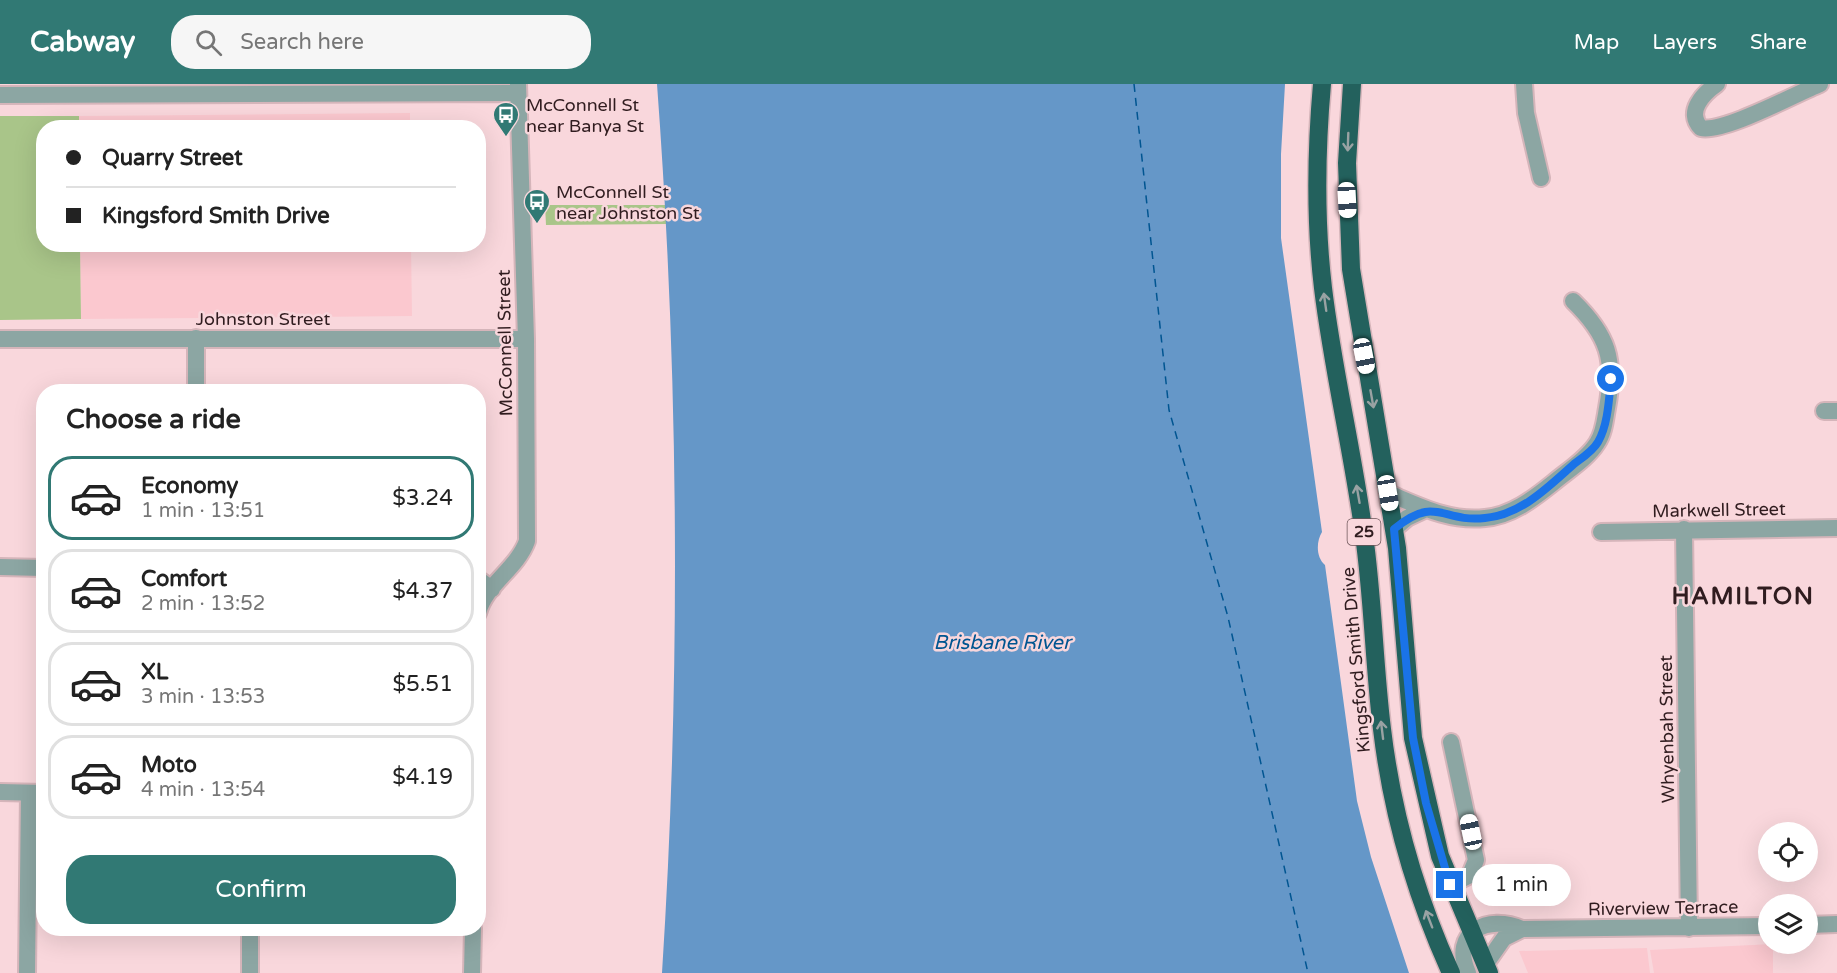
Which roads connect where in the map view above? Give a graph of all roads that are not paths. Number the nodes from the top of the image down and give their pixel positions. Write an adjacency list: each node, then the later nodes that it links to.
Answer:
1 (1322, 84): 39 (highway, Kingsford Smith Drive / 25, one-way to 1)
2 (1352, 84): 14 (highway, 25, one-way to 14)
3 (1524, 84): 8 (street)
4 (1717, 84): 5 (street)
5 (1820, 84)
6 (518, 88): 7 (street); 12 (street, McConnell Street)
7 (0, 95)
8 (1541, 178)
9 (1573, 301): 15 (street)
10 (196, 338): 11 (street, Johnston Street); 12 (street, Johnston Street); 13 (street)
11 (0, 339)
12 (526, 339): 22 (street, McConnell Street)
13 (196, 384)
14 (1388, 493): 15 (street); 17 (highway, 25)
15 (1424, 510): 17 (street)
16 (1837, 528): 18 (street, Markwell Street)
17 (1394, 529): 26 (highway, 25)
18 (1684, 530): 19 (street, Markwell Street); 30 (street, Whyenbah Street)
19 (1601, 532)
20 (0, 567): 21 (street)
21 (36, 568)
22 (486, 583)
23 (1451, 742): 26 (street)
24 (0, 792): 25 (street)
25 (36, 793): 36 (street)
26 (1450, 885): 32 (highway, 25)
27 (1837, 924): 28 (street)
28 (1818, 925)
29 (1758, 926): 30 (street, Riverview Terrace)
30 (1689, 928): 31 (street, Riverview Terrace)
31 (1522, 929): 32 (street, Riverview Terrace); 35 (street)
32 (1471, 933): 35 (highway, 25); 40 (street)
33 (250, 936): 37 (street)
34 (473, 936): 38 (street)
35 (1487, 969)
36 (27, 973)
37 (249, 973)
38 (472, 973)
39 (1451, 973)
40 (1468, 973)

